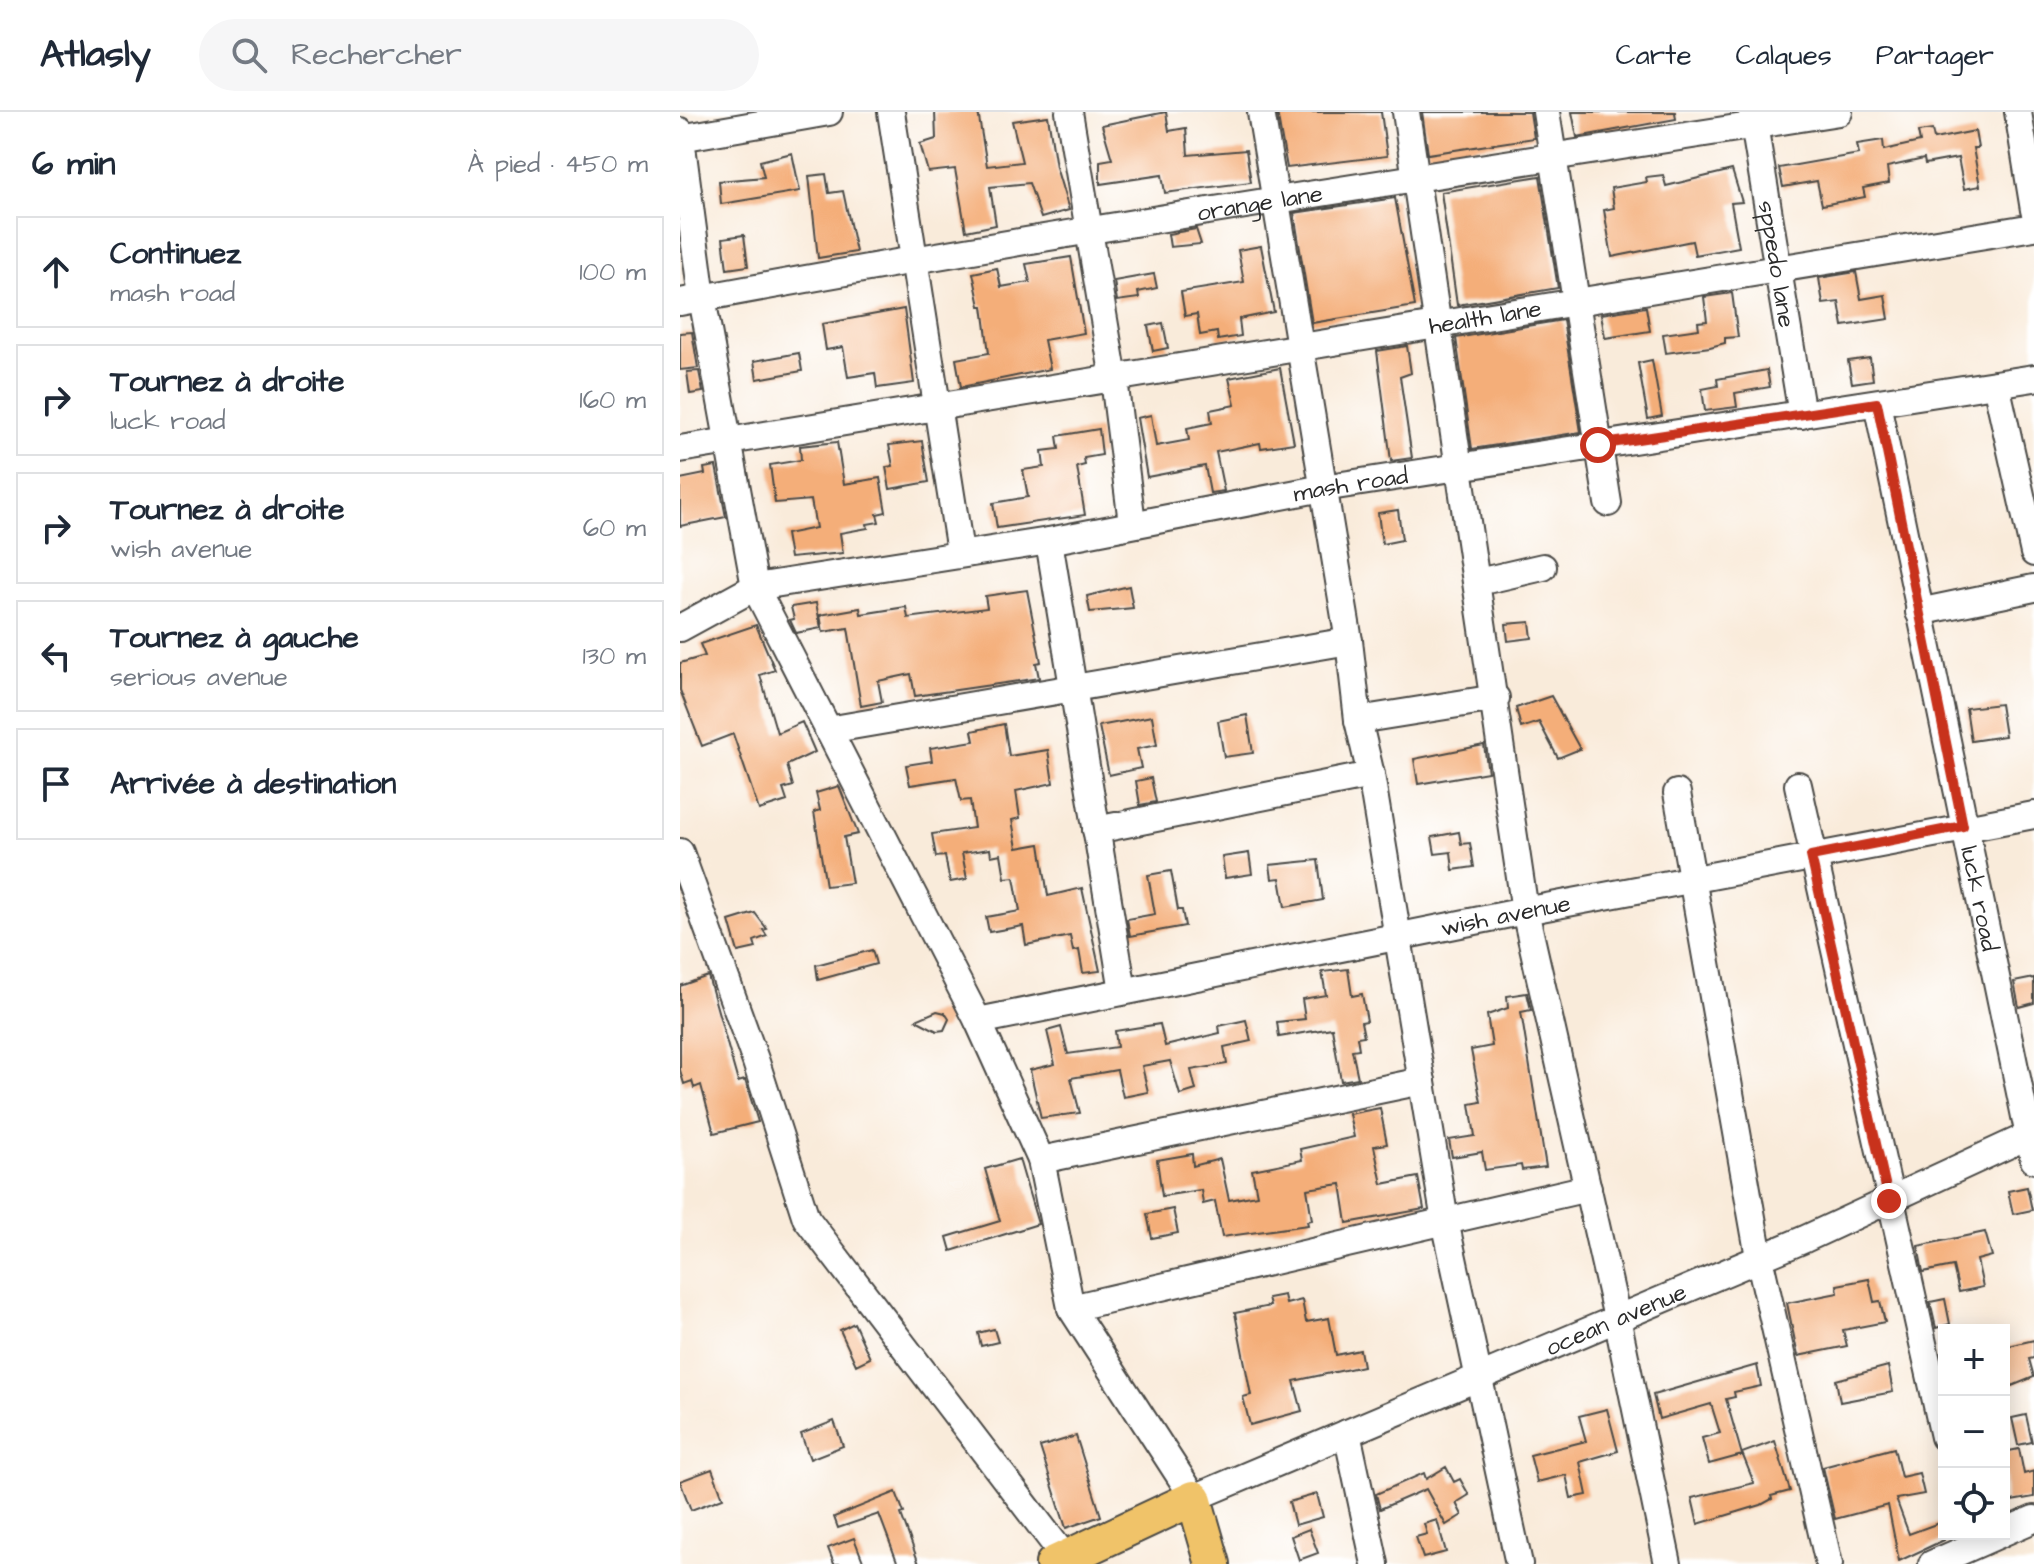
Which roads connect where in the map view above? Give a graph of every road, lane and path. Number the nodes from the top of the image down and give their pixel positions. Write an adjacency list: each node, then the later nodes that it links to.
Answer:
1 (829, 112): 9 (street)
2 (891, 112): 19 (street)
3 (1069, 112): 18 (street)
4 (1261, 112): 15 (street)
5 (1406, 112): 14 (street)
6 (1546, 112): 13 (street)
7 (1839, 112): 10 (street, orange lane)
8 (2018, 112): 16 (street)
9 (797, 115): 12 (street)
10 (1753, 119): 13 (street, orange lane); 20 (street, sppedo lane)
11 (680, 131): 12 (street)
12 (680, 138): 21 (street)
13 (1552, 154): 14 (street, orange lane); 22 (street)
14 (1416, 176): 15 (street, orange lane); 23 (street)
15 (1276, 201): 18 (street, orange lane); 24 (street)
16 (2034, 210)
17 (2034, 227): 20 (street, health lane)
18 (1088, 231): 19 (street, orange lane); 26 (street)
19 (914, 259): 21 (street, orange lane); 29 (street)
20 (1778, 269): 22 (street, health lane); 30 (street, sppedo lane)
21 (691, 300): 31 (street)
22 (1576, 303): 23 (street, health lane); 32 (street)
23 (1438, 326): 24 (street, health lane); 34 (street)
24 (1300, 348): 26 (street, health lane); 35 (street)
25 (2034, 378): 27 (street, mash road)
26 (1114, 379): 29 (street, health lane); 37 (street)
27 (1996, 384): 28 (street, mash road); 39 (street)
28 (1877, 403): 30 (street, mash road); 45 (street, luck road)
29 (937, 409): 31 (street, health lane); 40 (street)
30 (1802, 415): 32 (street, mash road)
31 (728, 440): 33 (street, health lane); 43 (street)
32 (1598, 445): 34 (street, mash road); 36 (street)
33 (680, 449)
34 (1458, 467): 35 (street, mash road); 42 (street)
35 (1323, 488): 37 (street, mash road); 47 (street)
36 (1608, 503)
37 (1132, 523): 38 (street, mash road)
38 (1049, 541): 40 (street, mash road); 48 (street)
39 (2033, 543)
40 (960, 552): 43 (street, mash road)
41 (1543, 567): 42 (street)
42 (1478, 582): 49 (street)
43 (755, 587): 46 (street, mash road); 51 (street)
44 (2034, 588): 45 (street)
45 (1919, 612): 56 (street, luck road)
46 (680, 628)
47 (1349, 641): 48 (street); 50 (street)
48 (1073, 688): 51 (street); 57 (street)
49 (1496, 698): 50 (street); 61 (street)
50 (1358, 720): 52 (street)
51 (828, 730): 64 (street)
52 (1371, 775): 57 (street); 62 (street)
53 (1798, 785): 59 (street)
54 (1677, 793): 60 (street)
55 (2034, 815): 56 (street, wish avenue)
56 (1963, 826): 59 (street, wish avenue); 66 (street, luck road)
57 (1096, 830): 63 (street)
58 (680, 852): 82 (street)
59 (1811, 856): 60 (street, wish avenue); 69 (street)
60 (1690, 880): 61 (street, wish avenue); 71 (street)
61 (1525, 911): 62 (street, wish avenue); 68 (street)
62 (1398, 938): 63 (street, wish avenue); 65 (street)
63 (1123, 991): 64 (street, wish avenue)
64 (978, 1021): 67 (street)
65 (1422, 1081): 67 (street); 70 (street)
66 (2032, 1143): 69 (street, ocean avenue)
67 (1041, 1160): 72 (street)
68 (1588, 1188): 70 (street); 73 (street)
69 (1889, 1201): 71 (street, ocean avenue); 75 (street)
70 (1445, 1221): 72 (street); 74 (street)
71 (1759, 1257): 73 (street, ocean avenue); 87 (street)
72 (1071, 1308): 77 (street)
73 (1617, 1318): 74 (street, ocean avenue); 86 (street)
74 (1477, 1378): 76 (street, ocean avenue); 85 (street)
75 (1938, 1411)
76 (1347, 1433): 77 (street, ocean avenue); 84 (street)
77 (1194, 1498): 82 (main road); 83 (main road)
78 (2034, 1519): 79 (street)
79 (2010, 1530)
80 (1988, 1540): 81 (street)
81 (1970, 1549): 88 (street)
82 (1061, 1561)
83 (1213, 1564)
84 (1375, 1564)
85 (1519, 1564)
86 (1668, 1564)
87 (1829, 1564)
88 (1932, 1564)

